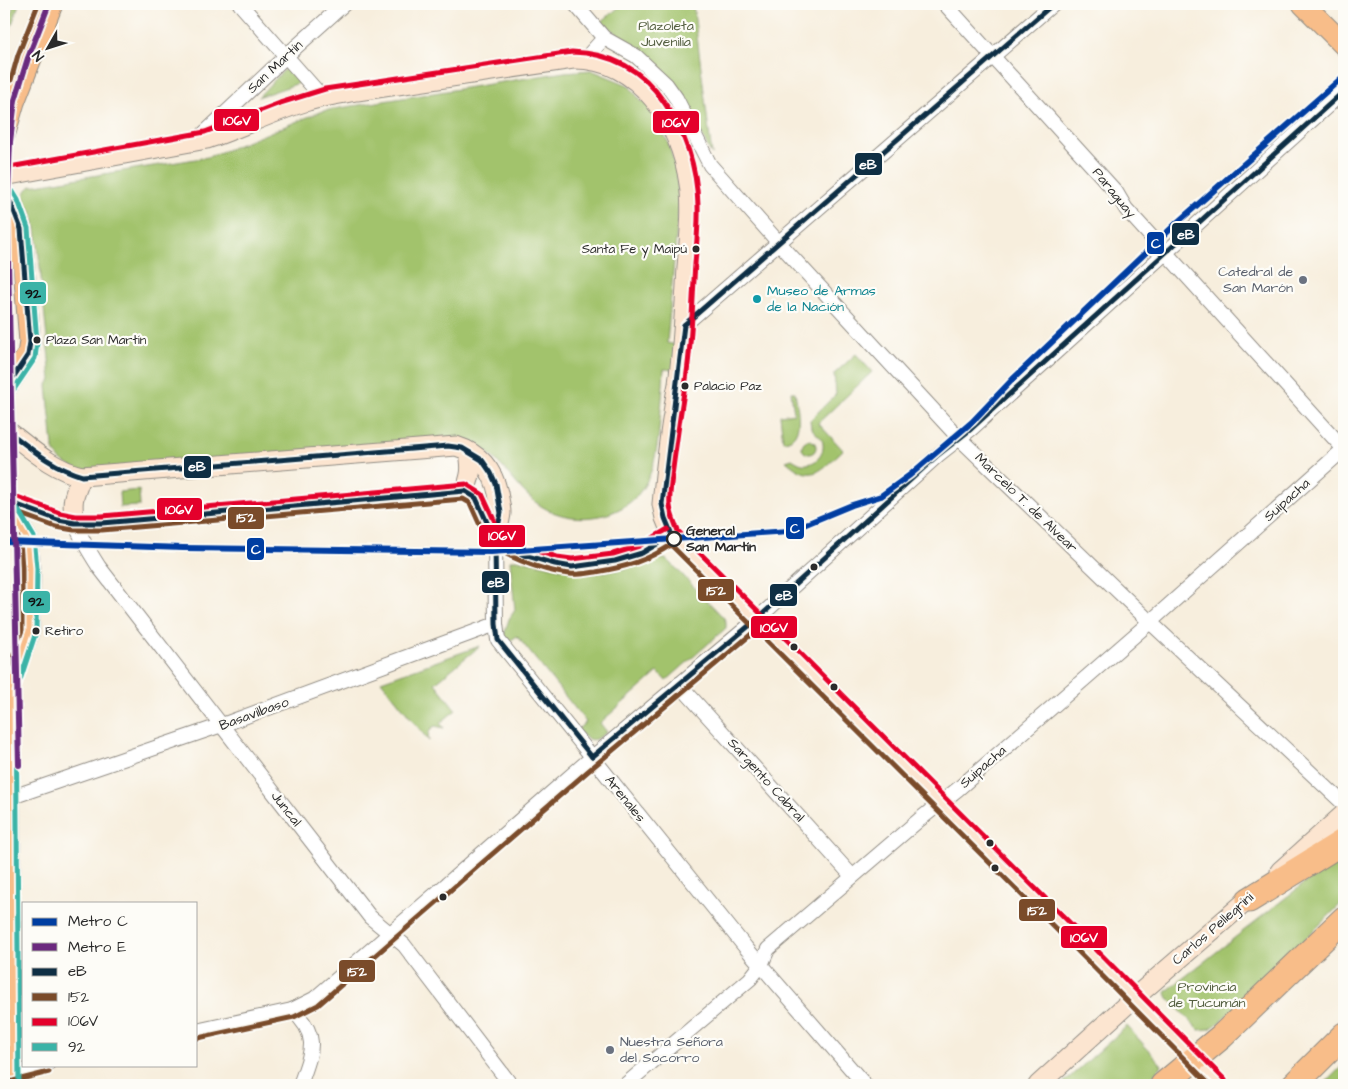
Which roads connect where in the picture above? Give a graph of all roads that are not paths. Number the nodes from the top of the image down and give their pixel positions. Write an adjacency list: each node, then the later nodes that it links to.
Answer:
1 (240, 4): 10 (street)
2 (344, 4): 10 (street, San Martín)
3 (576, 4): 8 (street, Marcelo T. de Alvear)
4 (945, 4): 11 (street, Paraguay)
5 (1053, 4): 11 (street)
6 (1303, 4): 9 (main road)
7 (53, 6): 15 (main road)
8 (604, 38): 12 (street); 19 (street, Marcelo T. de Alvear)
9 (1344, 45)
10 (286, 56): 14 (street); 16 (street, San Martín)
11 (992, 56): 19 (street); 20 (street, Paraguay)
12 (585, 59): 14 (main road); 21 (main road)
13 (1344, 91): 20 (street)
14 (322, 97): 16 (main road)
15 (4, 136)
16 (196, 142): 17 (main road)
17 (4, 176)
18 (4, 191): 22 (main road)
19 (779, 243): 21 (street); 24 (street, Marcelo T. de Alvear)
20 (1166, 253): 24 (street); 25 (street, Paraguay)
21 (684, 325): 31 (main road)
22 (4, 391)
23 (4, 428): 27 (main road)
24 (959, 438): 33 (street); 34 (street, Marcelo T. de Alvear)
25 (1344, 449): 34 (street, Suipacha)
26 (469, 452): 27 (main road); 28 (main road); 32 (main road, Arenales)
27 (82, 476): 30 (main road)
28 (465, 491): 30 (main road); 32 (main road)
29 (4, 500): 30 (main road); 36 (main road)
30 (75, 523): 38 (street, Juncal)
31 (672, 535): 32 (main road); 33 (main road)
32 (494, 540): 35 (street, Arenales)
33 (756, 620): 37 (street); 41 (main road)
34 (1150, 622): 41 (street, Suipacha); 42 (street, Marcelo T. de Alvear)
35 (496, 624): 38 (street, Basavilbaso); 39 (street, Arenales)
36 (6, 681): 40 (main road)
37 (679, 684): 39 (street); 45 (street, Sargento Cabral)
38 (222, 726): 40 (street, Basavilbaso); 48 (street, Juncal)
39 (592, 757): 48 (street); 49 (street, Arenales)
40 (9, 798): 56 (main road)
41 (940, 804): 45 (street, Suipacha); 50 (main road)
42 (1344, 804)
43 (1344, 814): 46 (main road, Carlos Pellegrini)
44 (1344, 841): 46 (highway)
45 (852, 876): 49 (street, Suipacha)
46 (1249, 900): 50 (main road, Carlos Pellegrini)
47 (1344, 919): 54 (highway)
48 (390, 934): 51 (street); 59 (street, Juncal)
49 (761, 965): 60 (street, Suipacha); 61 (street, Arenales)
50 (1134, 998): 54 (main road); 62 (main road, Carlos Pellegrini)
51 (292, 1010): 52 (street); 58 (street)
52 (198, 1031)
53 (1344, 1035): 64 (highway)
54 (1195, 1060): 57 (highway); 63 (main road)
55 (45, 1066): 56 (street)
56 (12, 1080)
57 (1164, 1083)
58 (300, 1085)
59 (511, 1085)
60 (625, 1085)
61 (865, 1085)
62 (1038, 1085)
63 (1220, 1085)
64 (1294, 1085)

